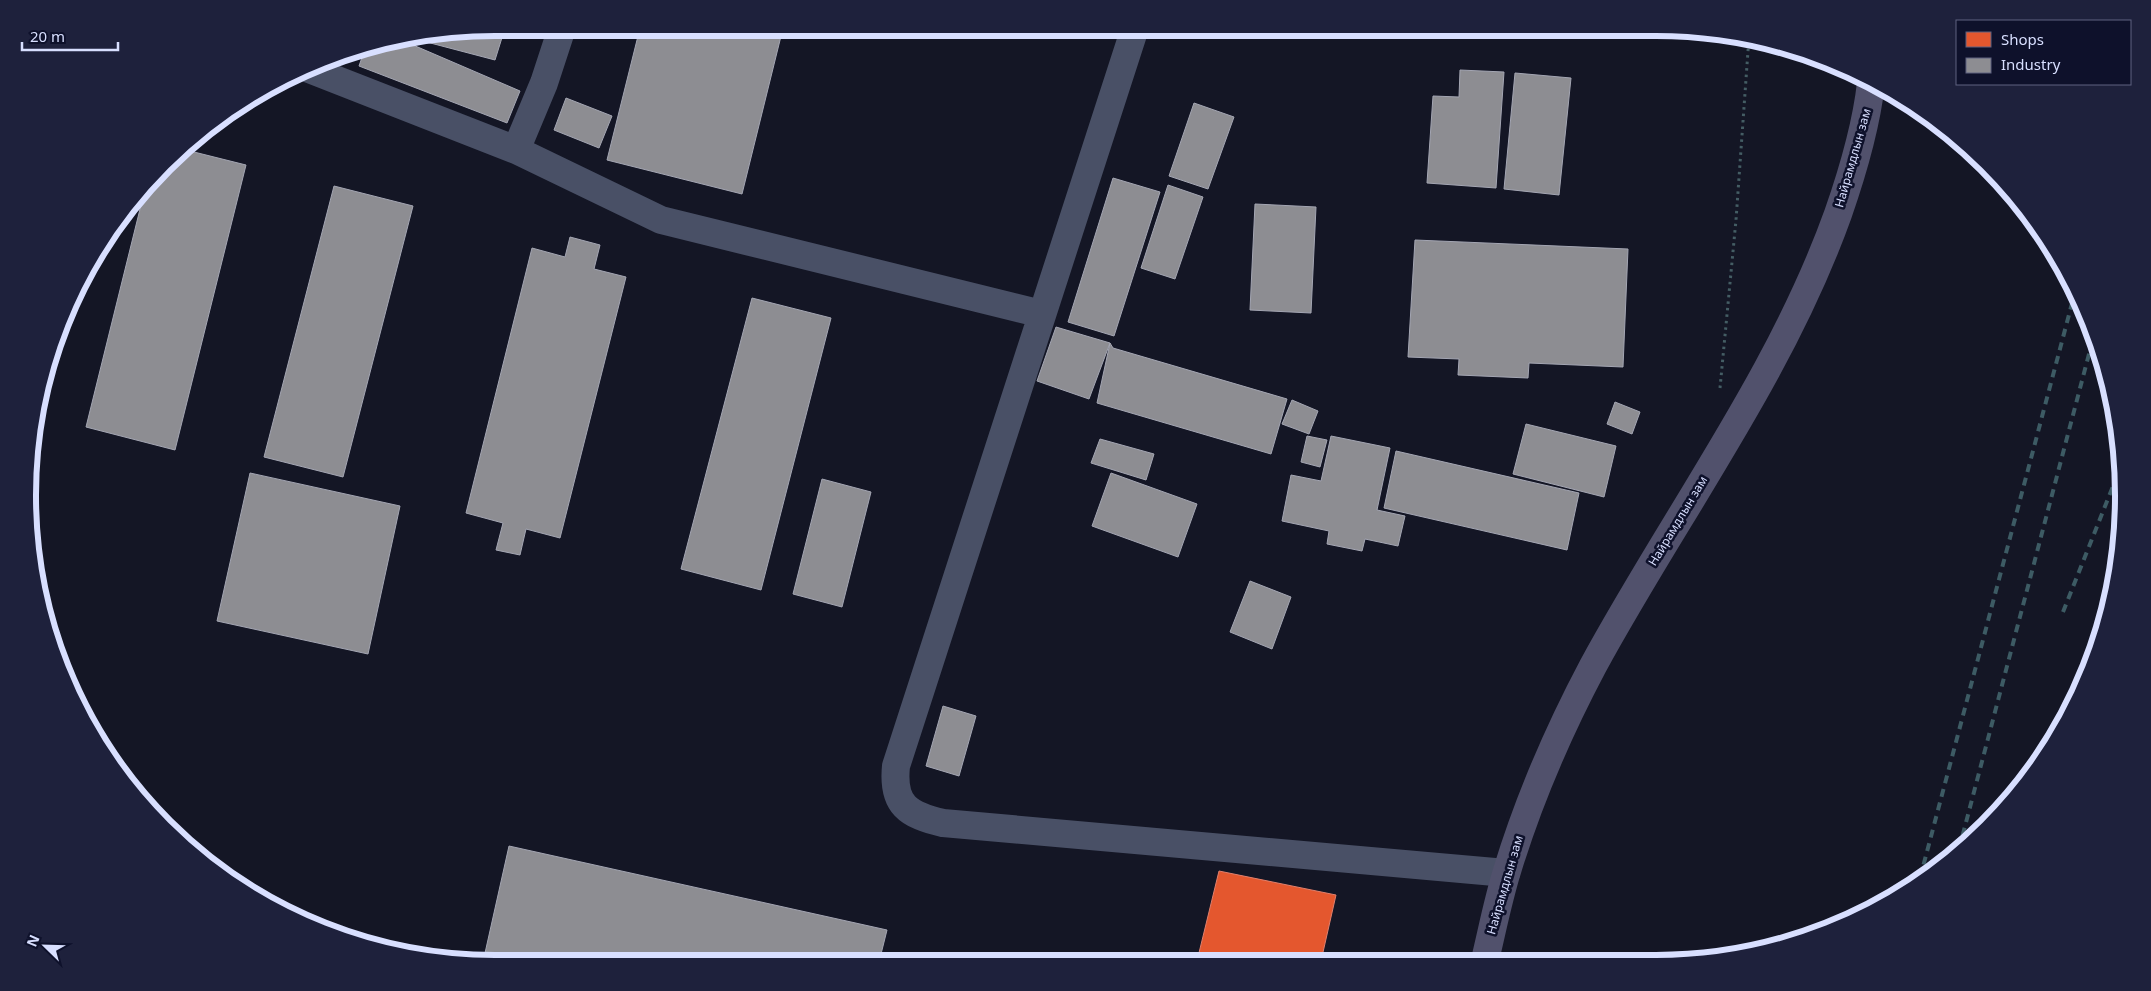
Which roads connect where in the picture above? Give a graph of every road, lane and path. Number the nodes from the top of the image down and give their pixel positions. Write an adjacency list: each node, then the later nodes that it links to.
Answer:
1 (559, 36): 6 (street)
2 (1132, 36): 7 (street)
3 (1748, 46): 8 (path)
4 (317, 72): 6 (street)
5 (1871, 90): 9 (main road, Найрамдлын зам)
6 (516, 150): 7 (street)
7 (1042, 314): 9 (street)
8 (1720, 390)
9 (1506, 873): 10 (main road, Найрамдлын зам)
10 (1486, 955)

